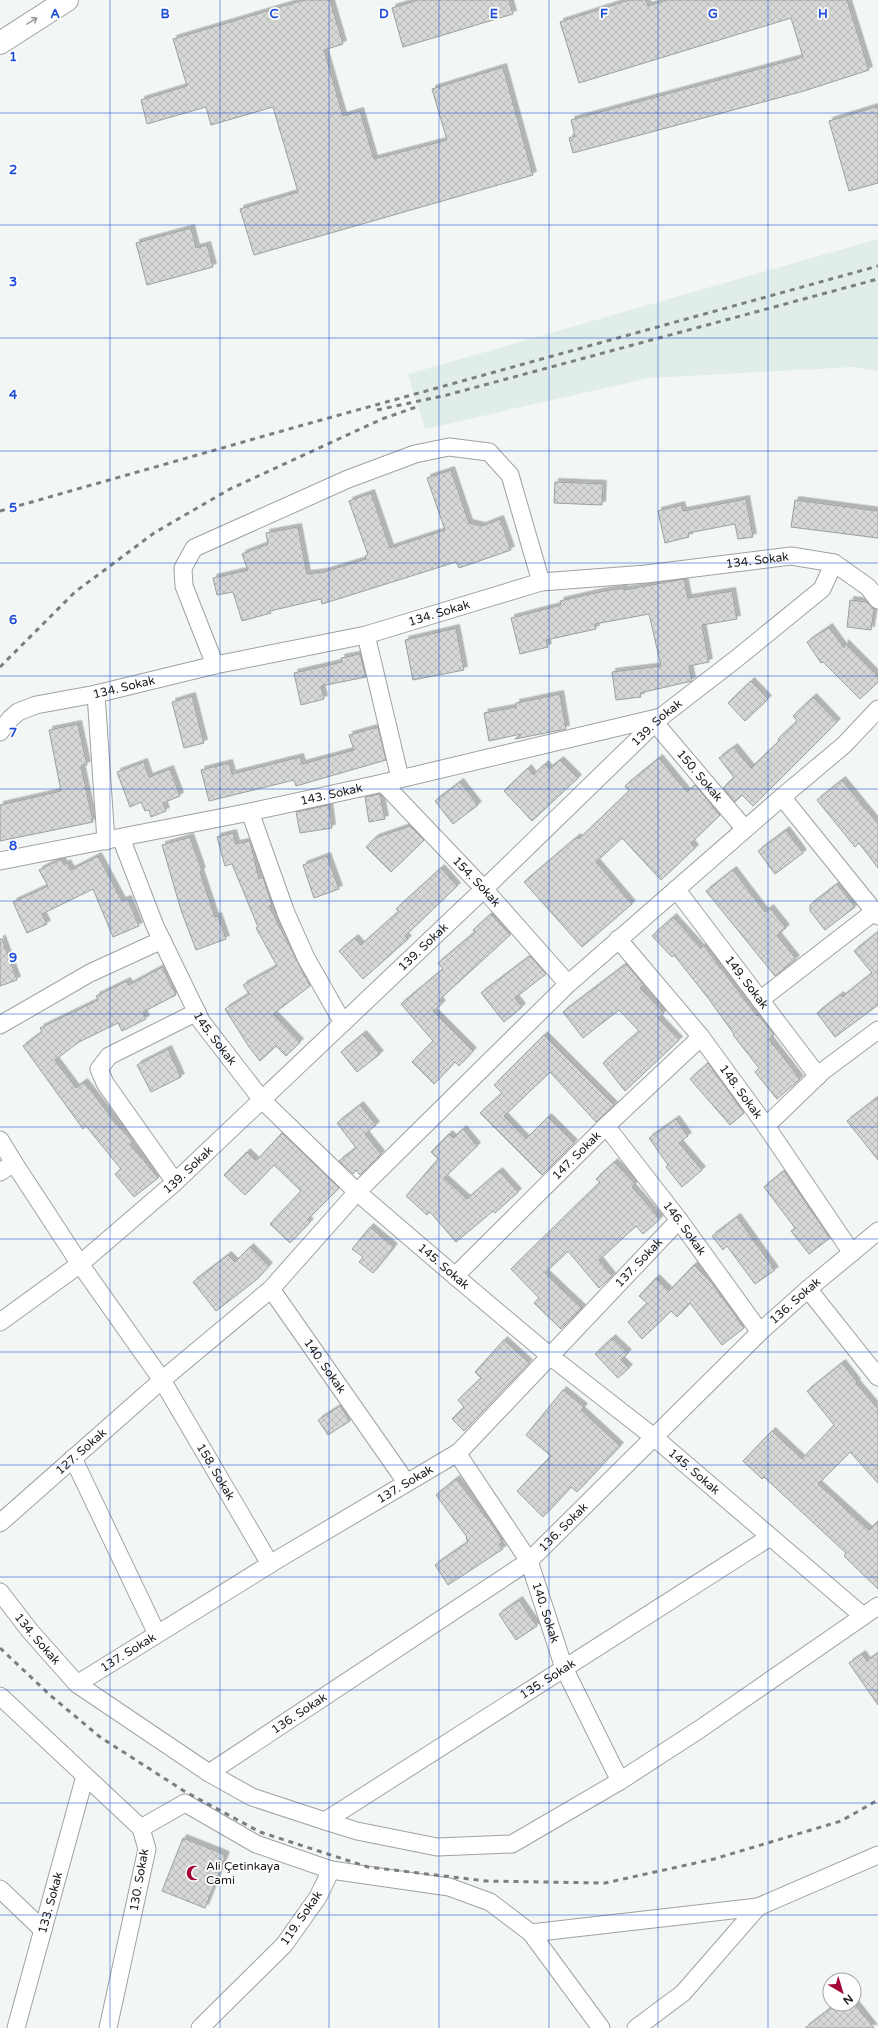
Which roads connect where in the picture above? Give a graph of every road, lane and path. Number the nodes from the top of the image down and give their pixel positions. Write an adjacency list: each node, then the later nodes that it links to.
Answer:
1 (67, 0): 2 (main road, one-way to 1)
2 (0, 43)
3 (834, 563): 4 (street, 134. Sokak); 5 (street, 134. Sokak); 10 (street, 139. Sokak)
4 (541, 582): 6 (street, 134. Sokak); 7 (street)
5 (878, 600)
6 (366, 635): 7 (street, 134. Sokak); 12 (street)
7 (215, 665): 8 (street, 134. Sokak)
8 (96, 694): 11 (street, 134. Sokak); 17 (street, 145. Sokak)
9 (878, 709): 14 (street, 127. Sokak)
10 (658, 720): 12 (street, 143. Sokak); 16 (street, 150. Sokak); 19 (street, 139. Sokak)
11 (0, 732)
12 (400, 778): 13 (street, 143. Sokak)
13 (382, 783): 15 (street, 143. Sokak); 19 (street, 154. Sokak)
14 (782, 797): 16 (street, 127. Sokak); 21 (street)
15 (250, 812): 17 (street, 143. Sokak); 27 (street)
16 (745, 829): 20 (street, 127. Sokak)
17 (114, 839): 18 (street, 143. Sokak); 23 (street, 145. Sokak)
18 (0, 861)
19 (484, 888): 24 (street, 154. Sokak); 27 (street, 139. Sokak)
20 (676, 889): 22 (street, 127. Sokak); 25 (street, 149. Sokak)
21 (876, 913): 25 (street)
22 (618, 939): 24 (street, 127. Sokak); 30 (street, 148. Sokak)
23 (162, 940): 26 (street, 145. Sokak); 28 (street)
24 (568, 984): 39 (street, 127. Sokak)
25 (760, 1000): 31 (street, 149. Sokak)
26 (197, 1012): 32 (street, 145. Sokak); 38 (street)
27 (343, 1023): 32 (street, 139. Sokak)
28 (0, 1025)
29 (878, 1030): 31 (street)
30 (701, 1037): 33 (street, 147. Sokak); 34 (street, 148. Sokak)
31 (818, 1076): 34 (street)
32 (262, 1100): 38 (street, 139. Sokak); 39 (street, 145. Sokak)
33 (606, 1126): 40 (street, 146. Sokak); 44 (street, 147. Sokak)
34 (766, 1126): 42 (street, 148. Sokak)
35 (0, 1140): 36 (street)
36 (14, 1163): 37 (street); 43 (street, 158. Sokak)
37 (0, 1172)
38 (175, 1182): 43 (street, 139. Sokak)
39 (357, 1192): 44 (street, 145. Sokak); 45 (street, 127. Sokak)
40 (679, 1220): 48 (street, 146. Sokak); 49 (street, 137. Sokak)
41 (878, 1231): 42 (street, 136. Sokak)
42 (852, 1253): 46 (street, 136. Sokak)
43 (80, 1264): 47 (street, 139. Sokak); 51 (street, 158. Sokak)
44 (455, 1276): 49 (street, 145. Sokak)
45 (271, 1289): 51 (street, 127. Sokak); 55 (street, 140. Sokak)
46 (808, 1289): 48 (street, 136. Sokak); 50 (street)
47 (0, 1322)
48 (760, 1332): 52 (street, 136. Sokak)
49 (550, 1356): 52 (street, 145. Sokak); 53 (street, 137. Sokak)
50 (878, 1377)
51 (162, 1380): 54 (street, 127. Sokak); 59 (street, 158. Sokak)
52 (655, 1438): 57 (street, 145. Sokak); 58 (street, 136. Sokak)
53 (457, 1453): 55 (street, 137. Sokak); 58 (street, 140. Sokak)
54 (73, 1458): 56 (street, 127. Sokak); 63 (street)
55 (406, 1482): 59 (street, 137. Sokak)
56 (0, 1523)
57 (770, 1537): 62 (street, 145. Sokak); 64 (street, 135. Sokak)
58 (529, 1561): 64 (street, 140. Sokak); 67 (street, 136. Sokak)
59 (270, 1564): 63 (street, 137. Sokak)
60 (0, 1592): 65 (street, 134. Sokak)
61 (878, 1606): 62 (street, 134. Sokak)
62 (863, 1616): 69 (street, 134. Sokak)
63 (157, 1634): 65 (street, 137. Sokak)
64 (564, 1668): 69 (street, 140. Sokak); 70 (street, 135. Sokak)
65 (77, 1684): 67 (street, 134. Sokak)
66 (0, 1696): 68 (street)
67 (209, 1773): 70 (street, 134. Sokak)
68 (85, 1776): 71 (street); 76 (street, 133. Sokak)
69 (620, 1781): 70 (street, 134. Sokak)
70 (325, 1821)
71 (141, 1828): 73 (street); 79 (street, 130. Sokak)
72 (878, 1855): 75 (street)
73 (330, 1870): 77 (street); 80 (street, 119. Sokak)
74 (0, 1888): 76 (street)
75 (758, 1907): 77 (street); 82 (street)
76 (43, 1930): 78 (street, 133. Sokak)
77 (531, 1933): 81 (street)
78 (16, 2028)
79 (108, 2028)
80 (200, 2028)
81 (601, 2028)
82 (636, 2028)

